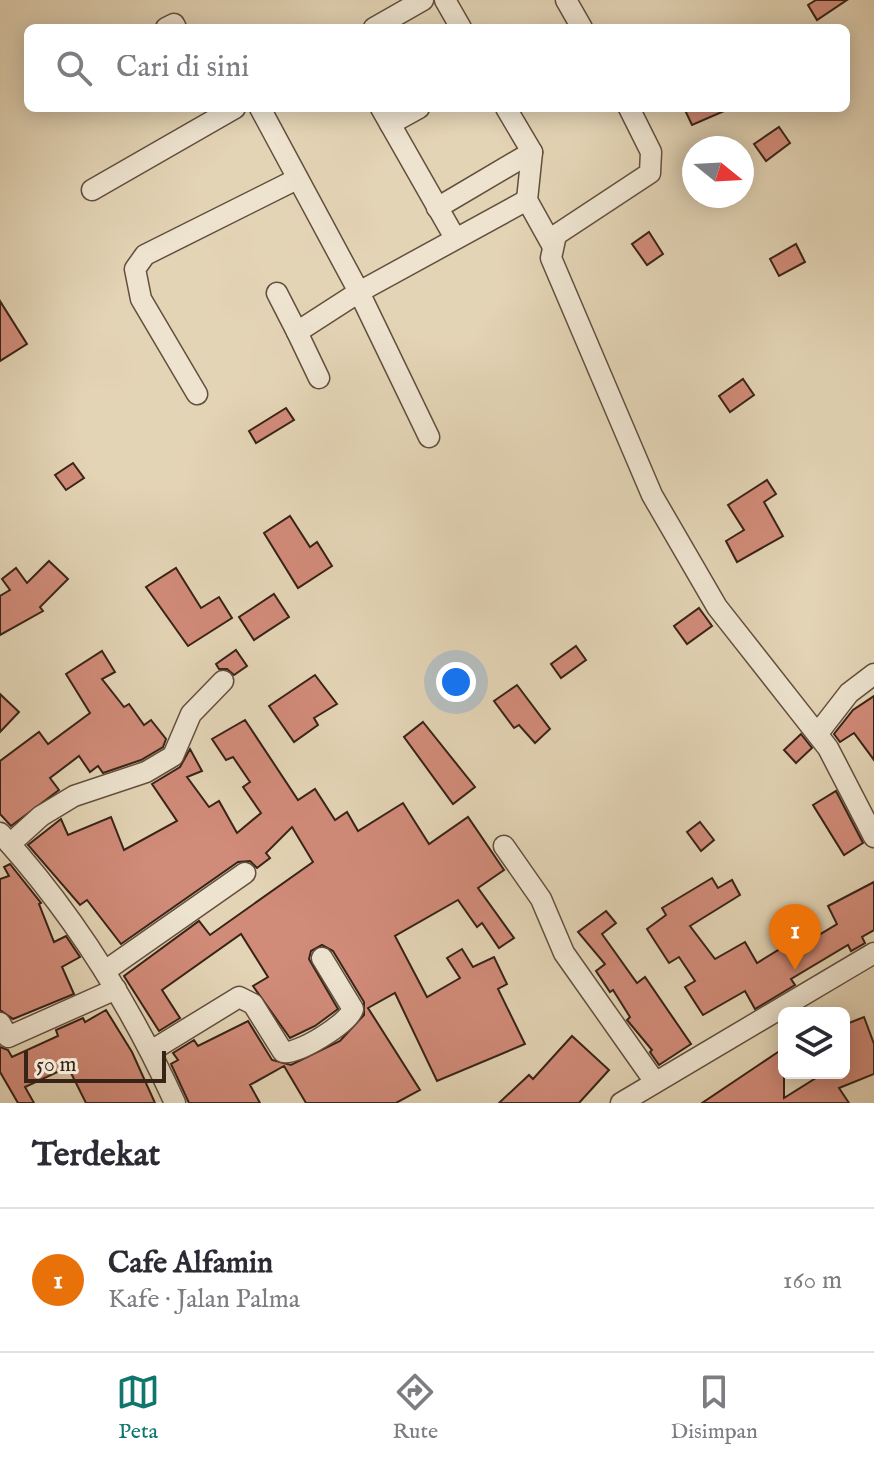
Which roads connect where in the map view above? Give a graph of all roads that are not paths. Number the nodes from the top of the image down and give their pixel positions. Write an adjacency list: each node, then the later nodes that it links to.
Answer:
1 (423, 0): 4 (street)
2 (445, 0): 5 (street)
3 (566, 0): 6 (street)
4 (381, 24)
5 (459, 24)
6 (580, 24)
7 (223, 112): 14 (street)
8 (262, 112): 13 (street)
9 (508, 112): 12 (street)
10 (631, 112): 18 (street)
11 (386, 116): 16 (street)
12 (532, 152): 15 (street); 16 (street)
13 (297, 179): 19 (street); 23 (street)
14 (92, 190)
15 (527, 200): 17 (street); 18 (street)
16 (437, 208): 17 (street)
17 (455, 238): 19 (street)
18 (552, 245): 27 (street)
19 (359, 292): 21 (street); 24 (street)
20 (277, 293): 21 (street)
21 (297, 332): 22 (street)
22 (319, 378)
23 (197, 394)
24 (429, 437)
25 (874, 674): 27 (street)
26 (223, 681): 29 (street)
27 (818, 733): 28 (street)
28 (874, 837)
29 (5, 838): 34 (street)
30 (504, 846): 37 (street)
31 (245, 873): 34 (street)
32 (874, 953): 37 (street)
33 (322, 958): 36 (street)
34 (110, 980): 35 (street); 36 (street)
35 (3, 1034)
36 (151, 1051): 38 (street)
37 (655, 1082): 39 (street)
38 (171, 1102)
39 (621, 1103)

